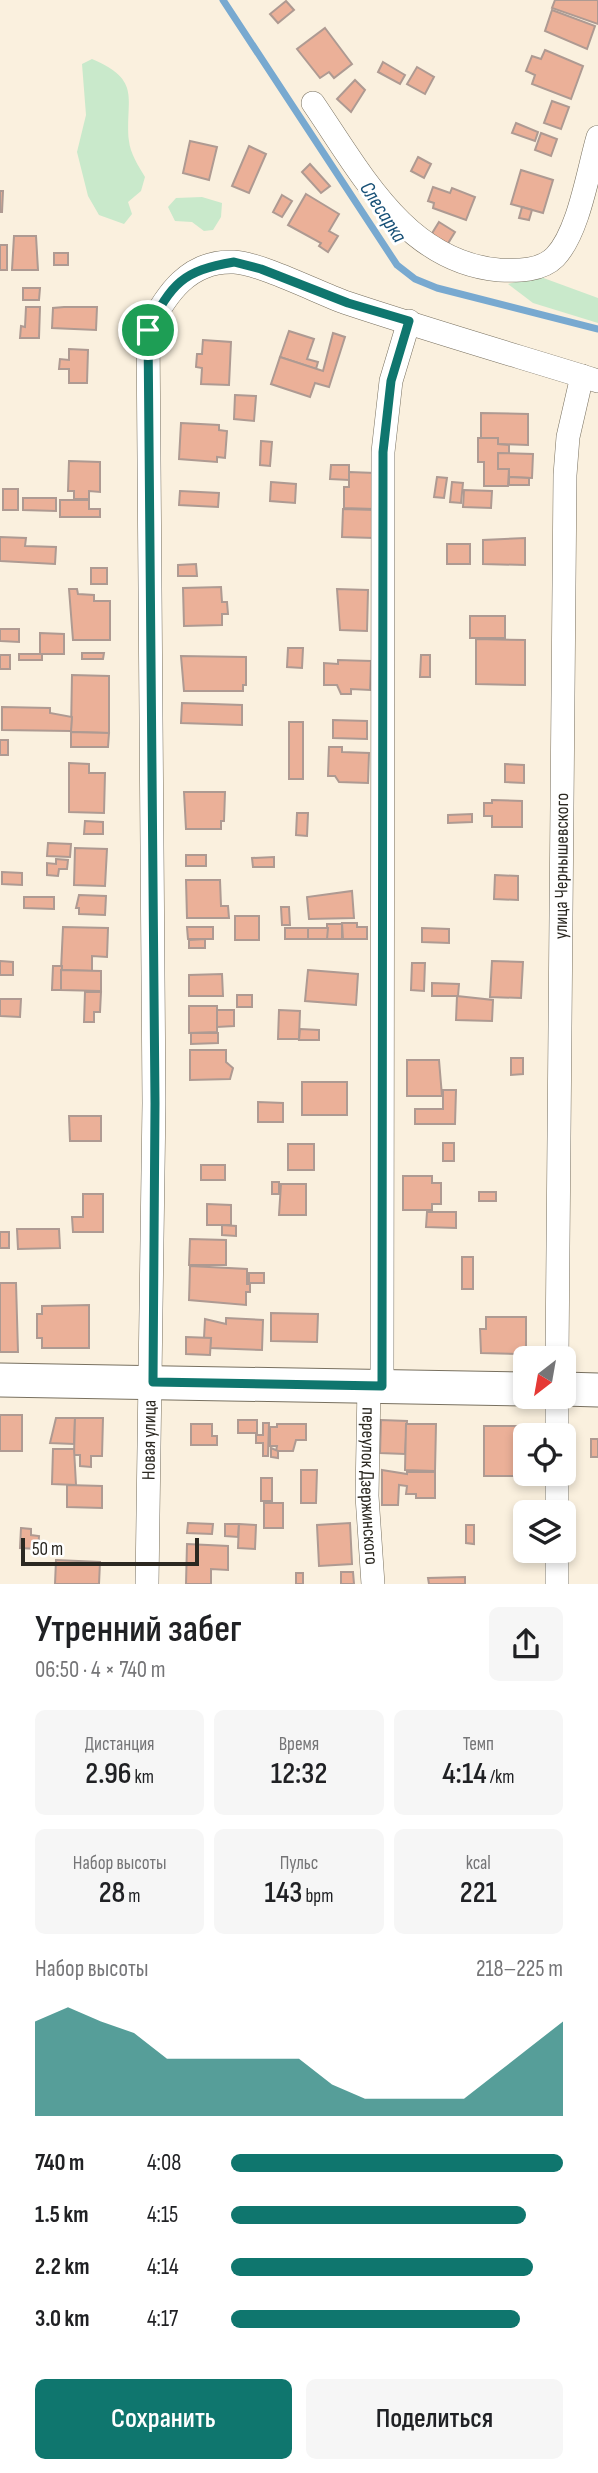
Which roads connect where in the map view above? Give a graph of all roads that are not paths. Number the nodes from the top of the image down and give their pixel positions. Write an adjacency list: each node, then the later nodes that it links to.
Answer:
1 (313, 103): 2 (street)
2 (598, 138)
3 (409, 321): 4 (street); 7 (street, Новая улица); 8 (street, переулок Дзержинского)
4 (590, 379): 5 (street, улица Чернышевского)
5 (557, 1346)
6 (0, 1380): 7 (main road)
7 (153, 1382): 8 (main road); 13 (street, Новая улица)
8 (375, 1386): 9 (main road); 14 (street, переулок Дзержинского)
9 (513, 1389)
10 (576, 1389): 11 (main road)
11 (598, 1390)
12 (557, 1563): 15 (street)
13 (147, 1584)
14 (373, 1584)
15 (557, 1584)

